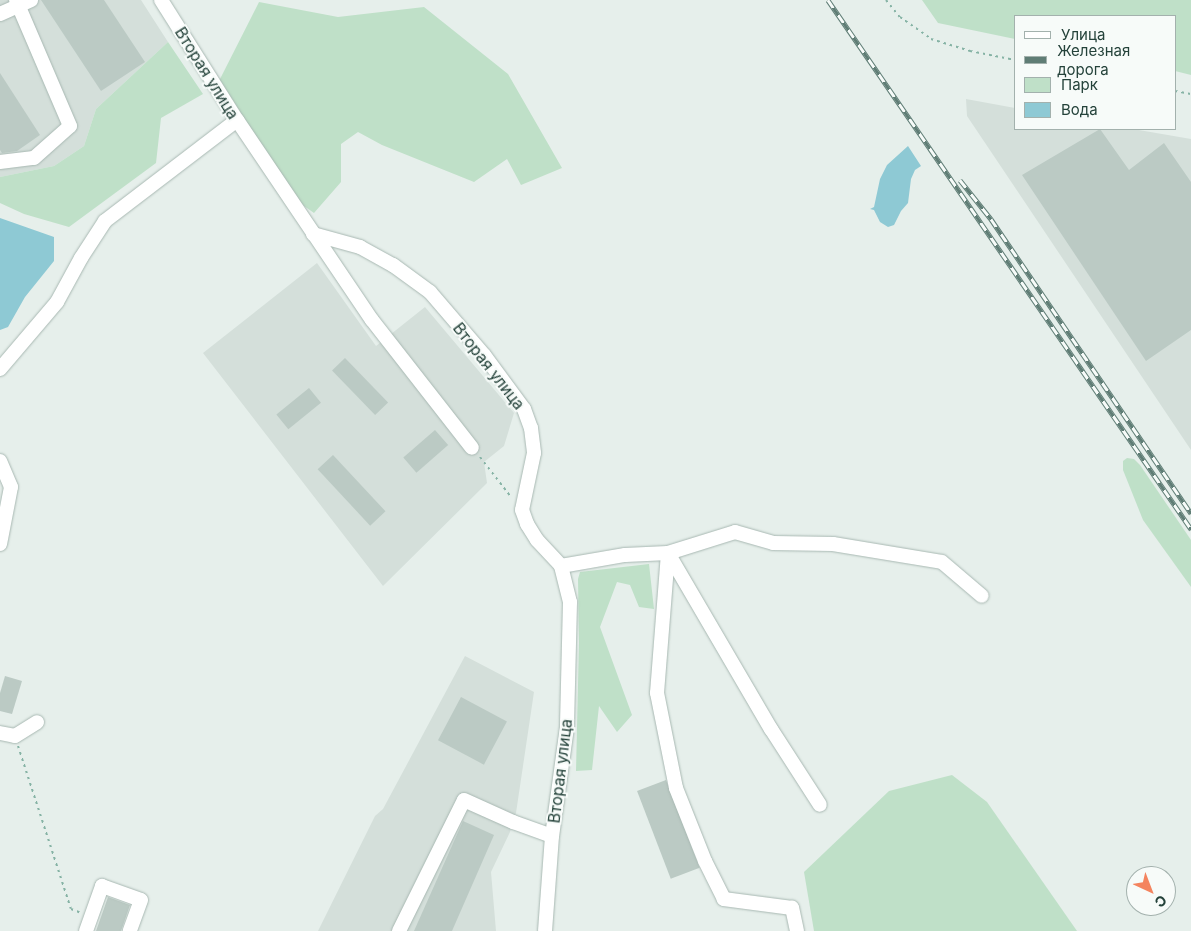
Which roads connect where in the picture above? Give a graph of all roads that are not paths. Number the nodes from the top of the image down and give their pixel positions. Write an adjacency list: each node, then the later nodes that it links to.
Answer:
1 (161, 0): 4 (street, Вторая улица)
2 (22, 2): 3 (street); 5 (street)
3 (0, 14)
4 (237, 120): 6 (street, Вторая улица); 7 (street)
5 (0, 162)
6 (312, 234): 8 (street); 12 (street, Вторая улица)
7 (0, 369)
8 (472, 448)
9 (0, 461): 10 (street)
10 (0, 544)
11 (668, 553): 12 (street); 13 (street); 16 (street); 22 (street)
12 (561, 566): 17 (street, Вторая улица)
13 (982, 596)
14 (37, 722): 15 (street)
15 (0, 733)
16 (820, 805)
17 (552, 836): 20 (street); 21 (street, Вторая улица)
18 (86, 931): 19 (street)
19 (130, 931)
20 (399, 931)
21 (545, 931)
22 (797, 931)

